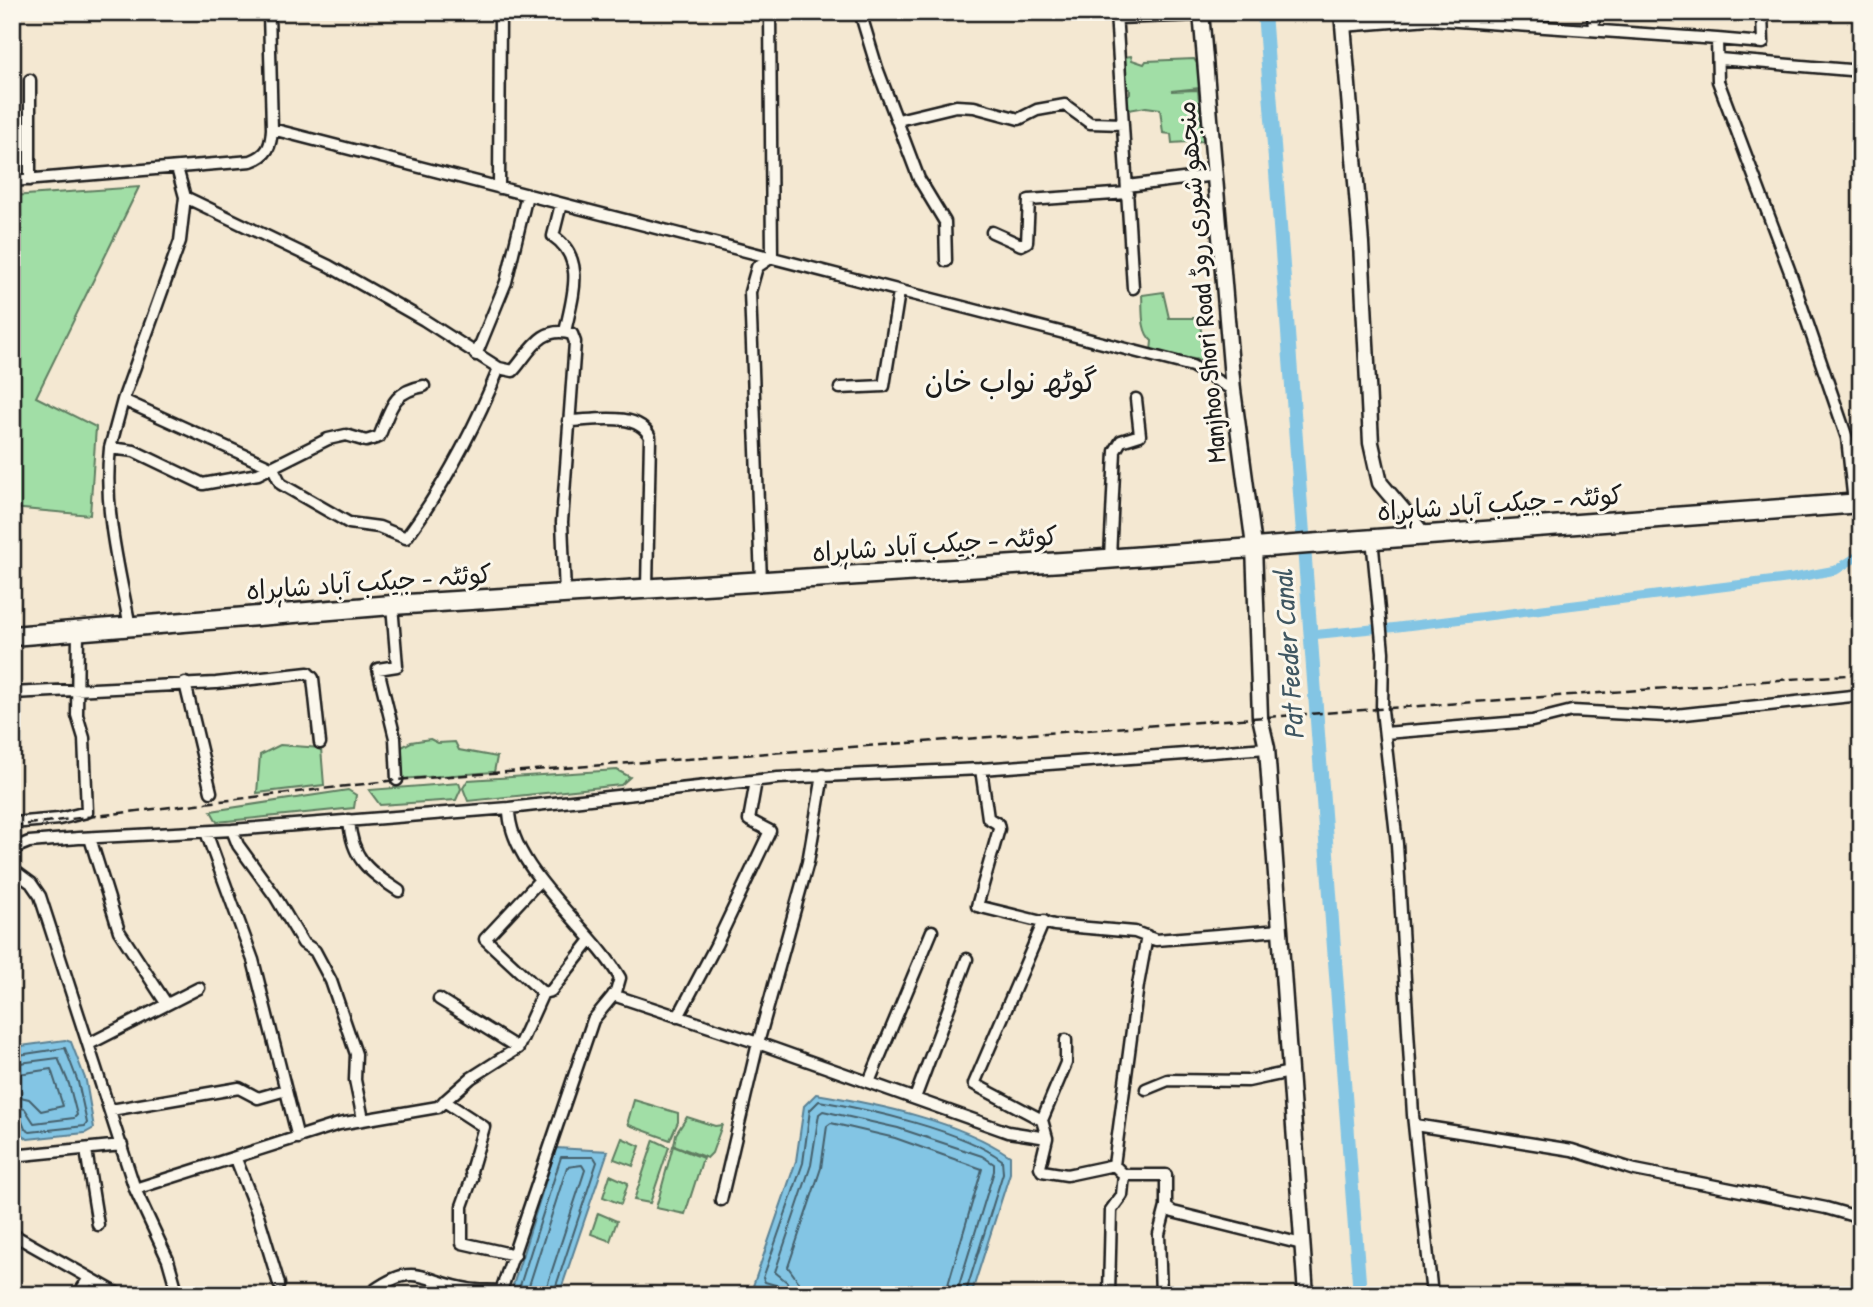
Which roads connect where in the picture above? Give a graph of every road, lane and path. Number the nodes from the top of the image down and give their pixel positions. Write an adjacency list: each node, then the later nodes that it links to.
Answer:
1 (268, 12): 18 (street)
2 (500, 12): 23 (street)
3 (769, 12): 29 (street)
4 (860, 12): 16 (street)
5 (1593, 12): 11 (street)
6 (1762, 12): 12 (street)
7 (1202, 14): 8 (street); 20 (street, Manjhoo Shori Road منجھو شوری روڈ)
8 (1117, 15): 17 (street)
9 (1428, 15): 10 (street); 11 (street)
10 (1343, 19): 45 (street)
11 (1594, 30): 12 (street)
12 (1717, 40): 13 (street)
13 (1719, 59): 14 (street); 44 (street)
14 (1861, 71)
15 (30, 80): 21 (street)
16 (898, 120): 17 (street); 30 (street)
17 (1123, 124): 24 (street)
18 (272, 129): 19 (street); 23 (street)
19 (177, 168): 21 (street); 26 (street)
20 (1215, 175): 24 (street); 38 (street, Manjhoo Shori Road منجھو شوری روڈ)
21 (30, 180): 22 (street)
22 (12, 181)
23 (499, 188): 25 (street)
24 (1127, 189): 28 (street); 31 (street)
25 (527, 195): 27 (street); 34 (street)
26 (185, 197): 34 (street); 40 (street)
27 (561, 204): 29 (street); 33 (street)
28 (992, 232)
29 (772, 257): 32 (street); 49 (street)
30 (946, 261)
31 (1133, 288)
32 (899, 292): 37 (street); 38 (street)
33 (565, 332): 35 (street); 41 (street)
34 (477, 355): 35 (street)
35 (499, 368): 43 (street)
36 (424, 386): 43 (street)
37 (839, 388)
38 (1233, 390): 47 (street, Manjhoo Shori Road منجھو شوری روڈ)
39 (1136, 399): 48 (street)
40 (123, 400): 42 (street); 43 (street)
41 (568, 421): 50 (street); 51 (street)
42 (110, 448): 43 (street); 53 (street)
43 (273, 468)
44 (1857, 503): 45 (highway, کوئٹہ - جیکب آباد شاہراہ)
45 (1423, 534): 46 (highway, کوئٹہ - جیکب آباد شاہراہ)
46 (1372, 538): 47 (highway, کوئٹہ - جیکب آباد شاہراہ); 60 (street)
47 (1254, 546): 48 (highway, کوئٹہ - جیکب آباد شاہراہ); 62 (street, Manjhoo Shori Road منجھو شوری روڈ)
48 (1110, 558): 49 (highway, کوئٹہ - جیکب آباد شاہراہ)
49 (761, 581): 50 (highway, کوئٹہ - جیکب آباد شاہراہ)
50 (647, 588): 51 (highway, کوئٹہ - جیکب آباد شاہراہ)
51 (565, 594): 52 (highway, کوئٹہ - جیکب آباد شاہراہ)
52 (392, 605): 53 (highway, کوئٹہ - جیکب آباد شاہراہ); 65 (street)
53 (130, 627): 54 (highway, کوئٹہ - جیکب آباد شاہراہ)
54 (78, 631): 55 (highway, کوئٹہ - جیکب آباد شاہراہ); 57 (street)
55 (12, 636)
56 (185, 683): 57 (street); 61 (street); 67 (street)
57 (78, 690): 58 (street); 70 (street)
58 (12, 693)
59 (1861, 695): 60 (street)
60 (1385, 733): 103 (street)
61 (320, 743)
62 (1267, 748): 63 (street); 79 (street, Manjhoo Shori Road منجھو شوری روڈ)
63 (981, 769): 64 (street); 78 (street)
64 (823, 775): 66 (street); 91 (street)
65 (397, 780)
66 (756, 781): 68 (street); 89 (street)
67 (212, 792)
68 (509, 808): 69 (street); 76 (street)
69 (349, 820): 71 (street); 77 (street)
70 (12, 823)
71 (232, 830): 72 (street); 101 (street)
72 (206, 832): 73 (street); 97 (street)
73 (90, 838): 74 (street); 88 (street)
74 (12, 849)
75 (12, 869): 92 (street)
76 (540, 880): 82 (street); 85 (street)
77 (399, 891)
78 (1044, 922): 81 (street); 102 (street)
79 (1280, 930): 81 (street); 94 (street, Manjhoo Shori Road منجھو شوری روڈ)
80 (932, 931): 95 (street)
81 (1147, 936): 110 (street)
82 (591, 940): 85 (street); 86 (street)
83 (967, 959): 98 (street)
84 (199, 988): 88 (street)
85 (543, 993): 93 (street)
86 (613, 995): 89 (street); 119 (street)
87 (439, 999): 93 (street)
88 (166, 1003): 92 (street)
89 (678, 1017): 91 (street)
90 (1066, 1040): 102 (street)
91 (758, 1043): 95 (street); 113 (street)
92 (89, 1044): 100 (street)
93 (518, 1048): 99 (street)
94 (1290, 1072): 96 (street); 118 (street, Manjhoo Shori Road منجھو شوری روڈ)
95 (869, 1082): 98 (street)
96 (1146, 1089)
97 (286, 1090): 100 (street); 104 (street)
98 (915, 1098): 105 (street)
99 (444, 1101): 101 (street); 119 (street)
100 (111, 1110): 106 (street)
101 (363, 1119): 104 (street)
102 (1042, 1120): 105 (street)
103 (1415, 1125): 115 (street); 129 (street)
104 (298, 1138): 109 (street)
105 (1047, 1139): 110 (street)
106 (122, 1145): 107 (street); 112 (street)
107 (86, 1150): 108 (street); 116 (street)
108 (12, 1156)
109 (236, 1159): 112 (street); 121 (street)
110 (1114, 1165): 111 (street)
111 (1124, 1175): 114 (street); 126 (street)
112 (135, 1189): 124 (street)
113 (721, 1200)
114 (1167, 1207): 118 (street); 127 (street)
115 (1861, 1218)
116 (98, 1225)
117 (12, 1234): 120 (street)
118 (1302, 1244): 128 (street, Manjhoo Shori Road منجھو شوری روڈ)
119 (515, 1255): 125 (street)
120 (89, 1278): 122 (street); 123 (street)
121 (279, 1284)
122 (79, 1295)
123 (120, 1295)
124 (178, 1295)
125 (368, 1295)
126 (1110, 1295)
127 (1161, 1295)
128 (1306, 1295)
129 (1432, 1295)

